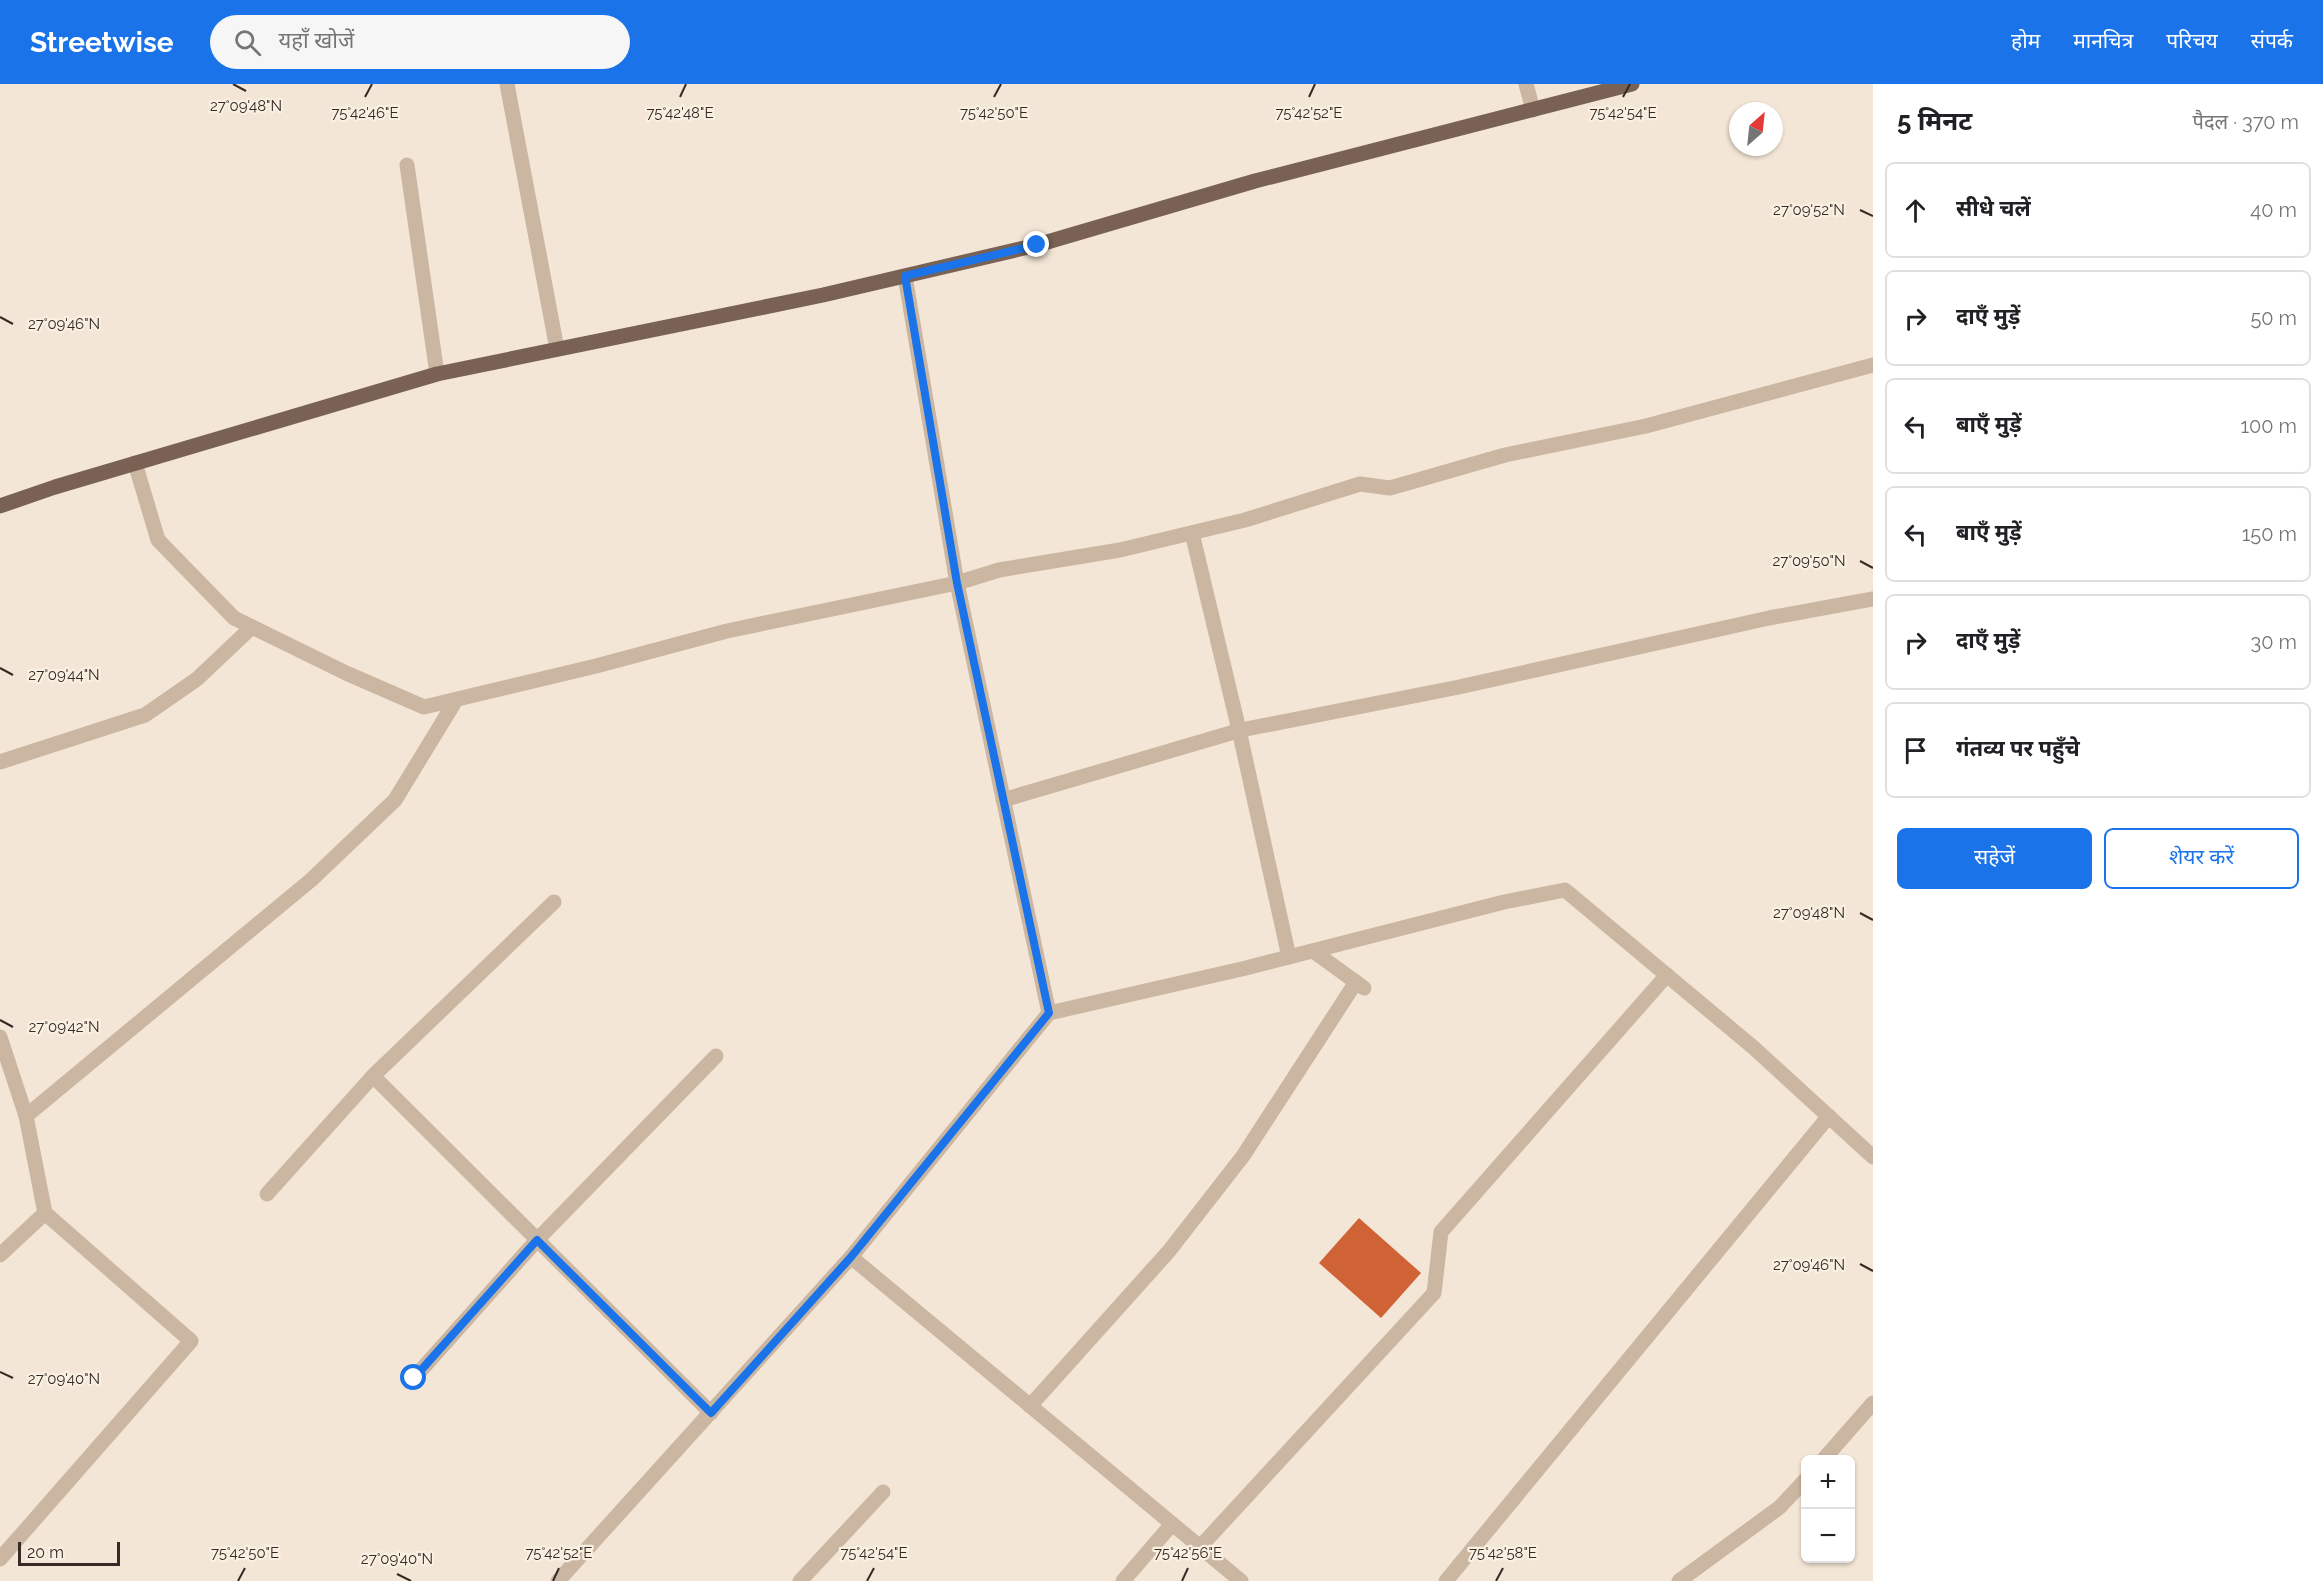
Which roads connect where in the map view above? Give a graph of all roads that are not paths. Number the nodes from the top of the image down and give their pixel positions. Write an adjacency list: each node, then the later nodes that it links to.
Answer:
1 (507, 84): 7 (street)
2 (1526, 84): 4 (street)
3 (1632, 84): 4 (main road)
4 (1533, 110): 6 (main road)
5 (407, 165): 9 (street)
6 (905, 276): 7 (main road); 13 (street)
7 (557, 349): 9 (main road)
8 (1873, 365): 12 (street)
9 (436, 374): 10 (main road)
10 (135, 463): 11 (main road); 15 (street)
11 (0, 506)
12 (1192, 533): 13 (street); 17 (street)
13 (957, 583): 16 (street); 19 (street)
14 (1873, 599): 17 (street)
15 (252, 627): 16 (street); 18 (street)
16 (456, 700): 28 (street)
17 (1239, 730): 19 (street); 22 (street)
18 (0, 762)
19 (1004, 800): 24 (street)
20 (554, 902): 27 (street)
21 (1313, 951): 22 (street); 23 (street); 38 (street)
22 (1289, 957): 24 (street)
23 (1667, 975): 29 (street); 44 (street)
24 (1049, 1013): 35 (street)
25 (0, 1037): 28 (street)
26 (716, 1056): 33 (street)
27 (373, 1076): 31 (street); 33 (street)
28 (26, 1116): 32 (street)
29 (1829, 1116): 30 (street); 50 (street)
30 (1873, 1157)
31 (267, 1194)
32 (45, 1213): 34 (street); 45 (street)
33 (537, 1240): 36 (street); 39 (street)
34 (0, 1255)
35 (851, 1257): 38 (street); 39 (street)
36 (414, 1378)
37 (1873, 1403): 40 (street)
38 (1030, 1406): 43 (street)
39 (711, 1413): 46 (street)
40 (1827, 1455)
41 (1801, 1484): 51 (street)
42 (883, 1492): 47 (street)
43 (1172, 1524): 44 (street); 48 (street)
44 (1200, 1547): 49 (street)
45 (0, 1559)
46 (558, 1581)
47 (800, 1581)
48 (1122, 1581)
49 (1241, 1581)
50 (1446, 1581)
51 (1679, 1581)

